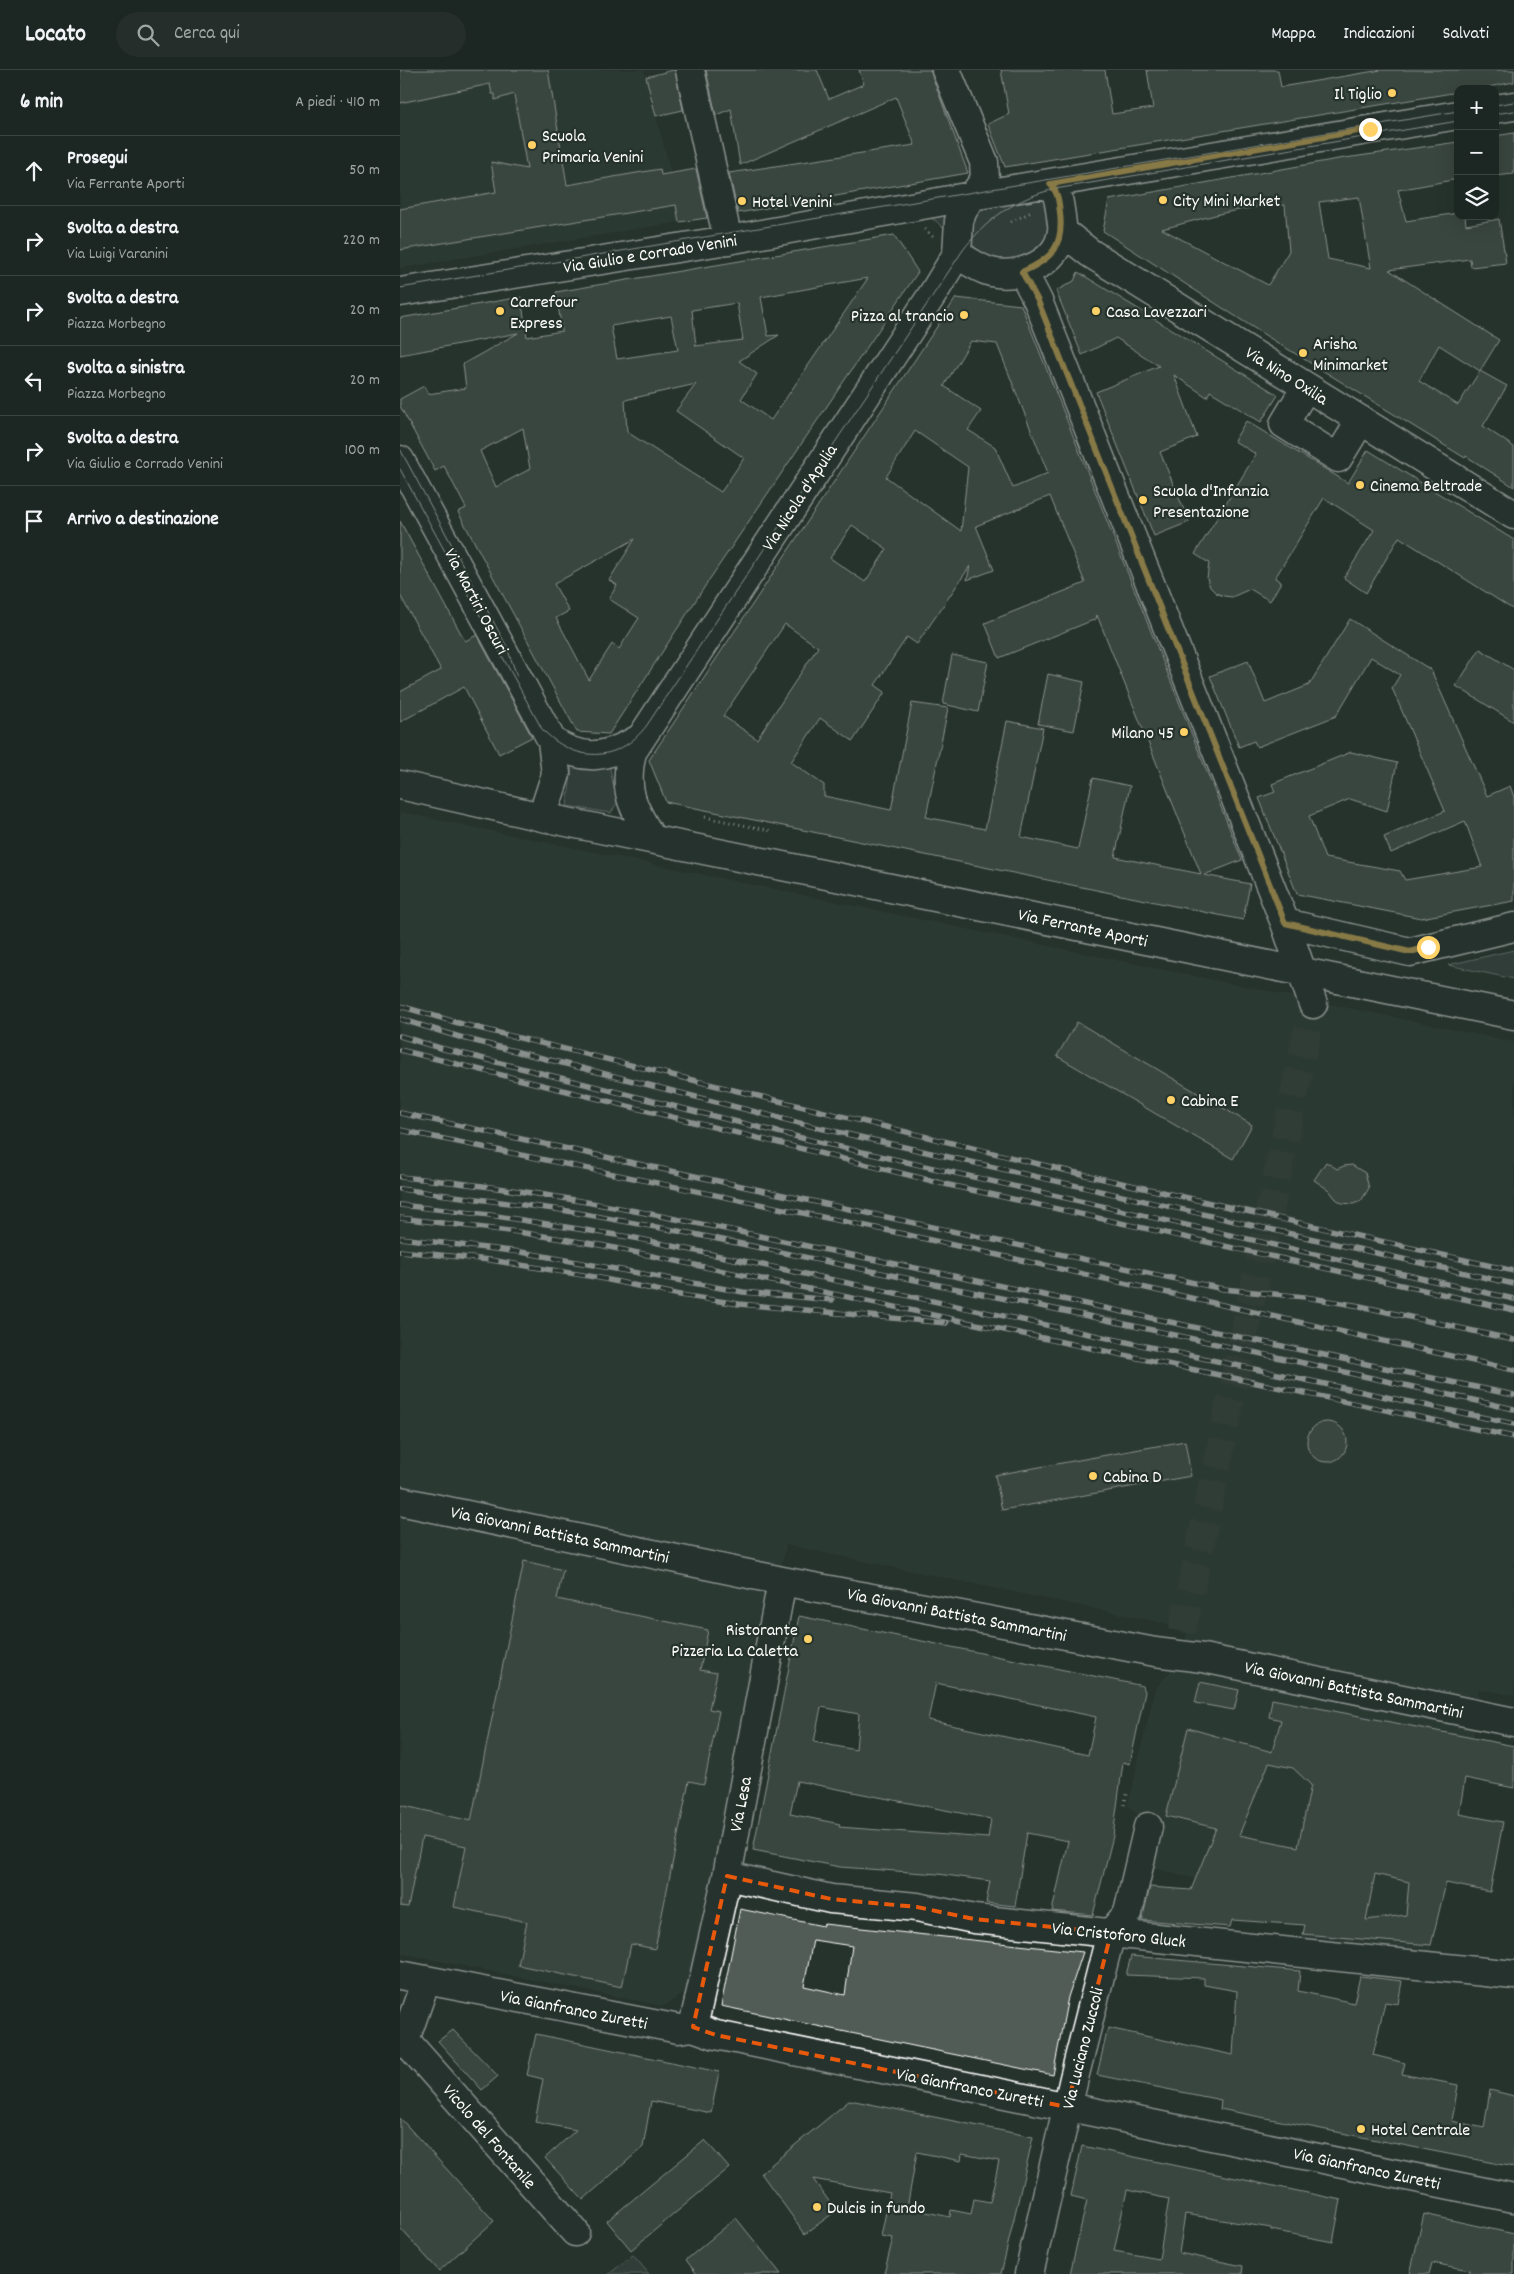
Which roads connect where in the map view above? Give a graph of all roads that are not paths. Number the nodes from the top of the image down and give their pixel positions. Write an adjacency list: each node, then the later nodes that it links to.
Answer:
1 (690, 70): 9 (street)
2 (946, 70): 7 (street)
3 (1514, 106): 4 (street)
4 (1499, 108)
5 (1454, 116): 6 (street)
6 (1050, 184): 7 (street); 8 (street)
7 (972, 196): 9 (street, Via Giulio e Corrado Venini); 10 (street)
8 (1062, 231): 11 (street); 13 (street, Via Nino Oxilia)
9 (728, 240): 12 (street, Via Giulio e Corrado Venini)
10 (957, 254): 11 (street); 17 (street, Via Nicola d'Apulia)
11 (1022, 272): 22 (street)
12 (400, 292)
13 (1306, 387): 14 (street, Via Nino Oxilia); 14 (street)
14 (1361, 420): 16 (street, Via Nino Oxilia)
15 (400, 460): 18 (street, Via Martiri Oscuri)
16 (1514, 516)
17 (639, 739): 18 (street); 21 (street)
18 (552, 742): 20 (street)
19 (400, 785): 20 (street, Via Ferrante Aporti)
20 (542, 817): 21 (street, Via Ferrante Aporti)
21 (652, 839): 25 (street, Via Ferrante Aporti)
22 (1285, 923): 24 (street); 25 (street)
23 (1514, 927): 24 (street)
24 (1410, 952): 26 (street)
25 (1301, 971): 26 (street, Via Ferrante Aporti); 27 (street)
26 (1404, 991): 28 (street, Via Ferrante Aporti)
27 (1313, 1004)
28 (1514, 1015)
29 (400, 1501): 30 (street, Via Giovanni Battista Sammartini)
30 (782, 1581): 31 (street, Via Giovanni Battista Sammartini); 33 (street, Via Lesa)
31 (1514, 1722)
32 (1148, 1827): 34 (street, Via Luciano Zuccoli)
33 (726, 1876): 34 (street, Via Cristoforo Gluck); 38 (street, Via Lesa)
34 (1111, 1933): 36 (street, Via Cristoforo Gluck); 40 (street, Via Luciano Zuccoli)
35 (400, 1975): 37 (street, Via Gianfranco Zuretti)
36 (1514, 1975)
37 (426, 1980): 38 (street, Via Gianfranco Zuretti); 39 (street)
38 (693, 2027): 40 (street, Via Gianfranco Zuretti)
39 (402, 2042): 42 (street, Vicolo del Fontanile)
40 (1067, 2107): 41 (street, Via Gianfranco Zuretti); 43 (street, Via Luciano Zuccoli)
41 (1514, 2198)
42 (575, 2232)
43 (1029, 2274)

